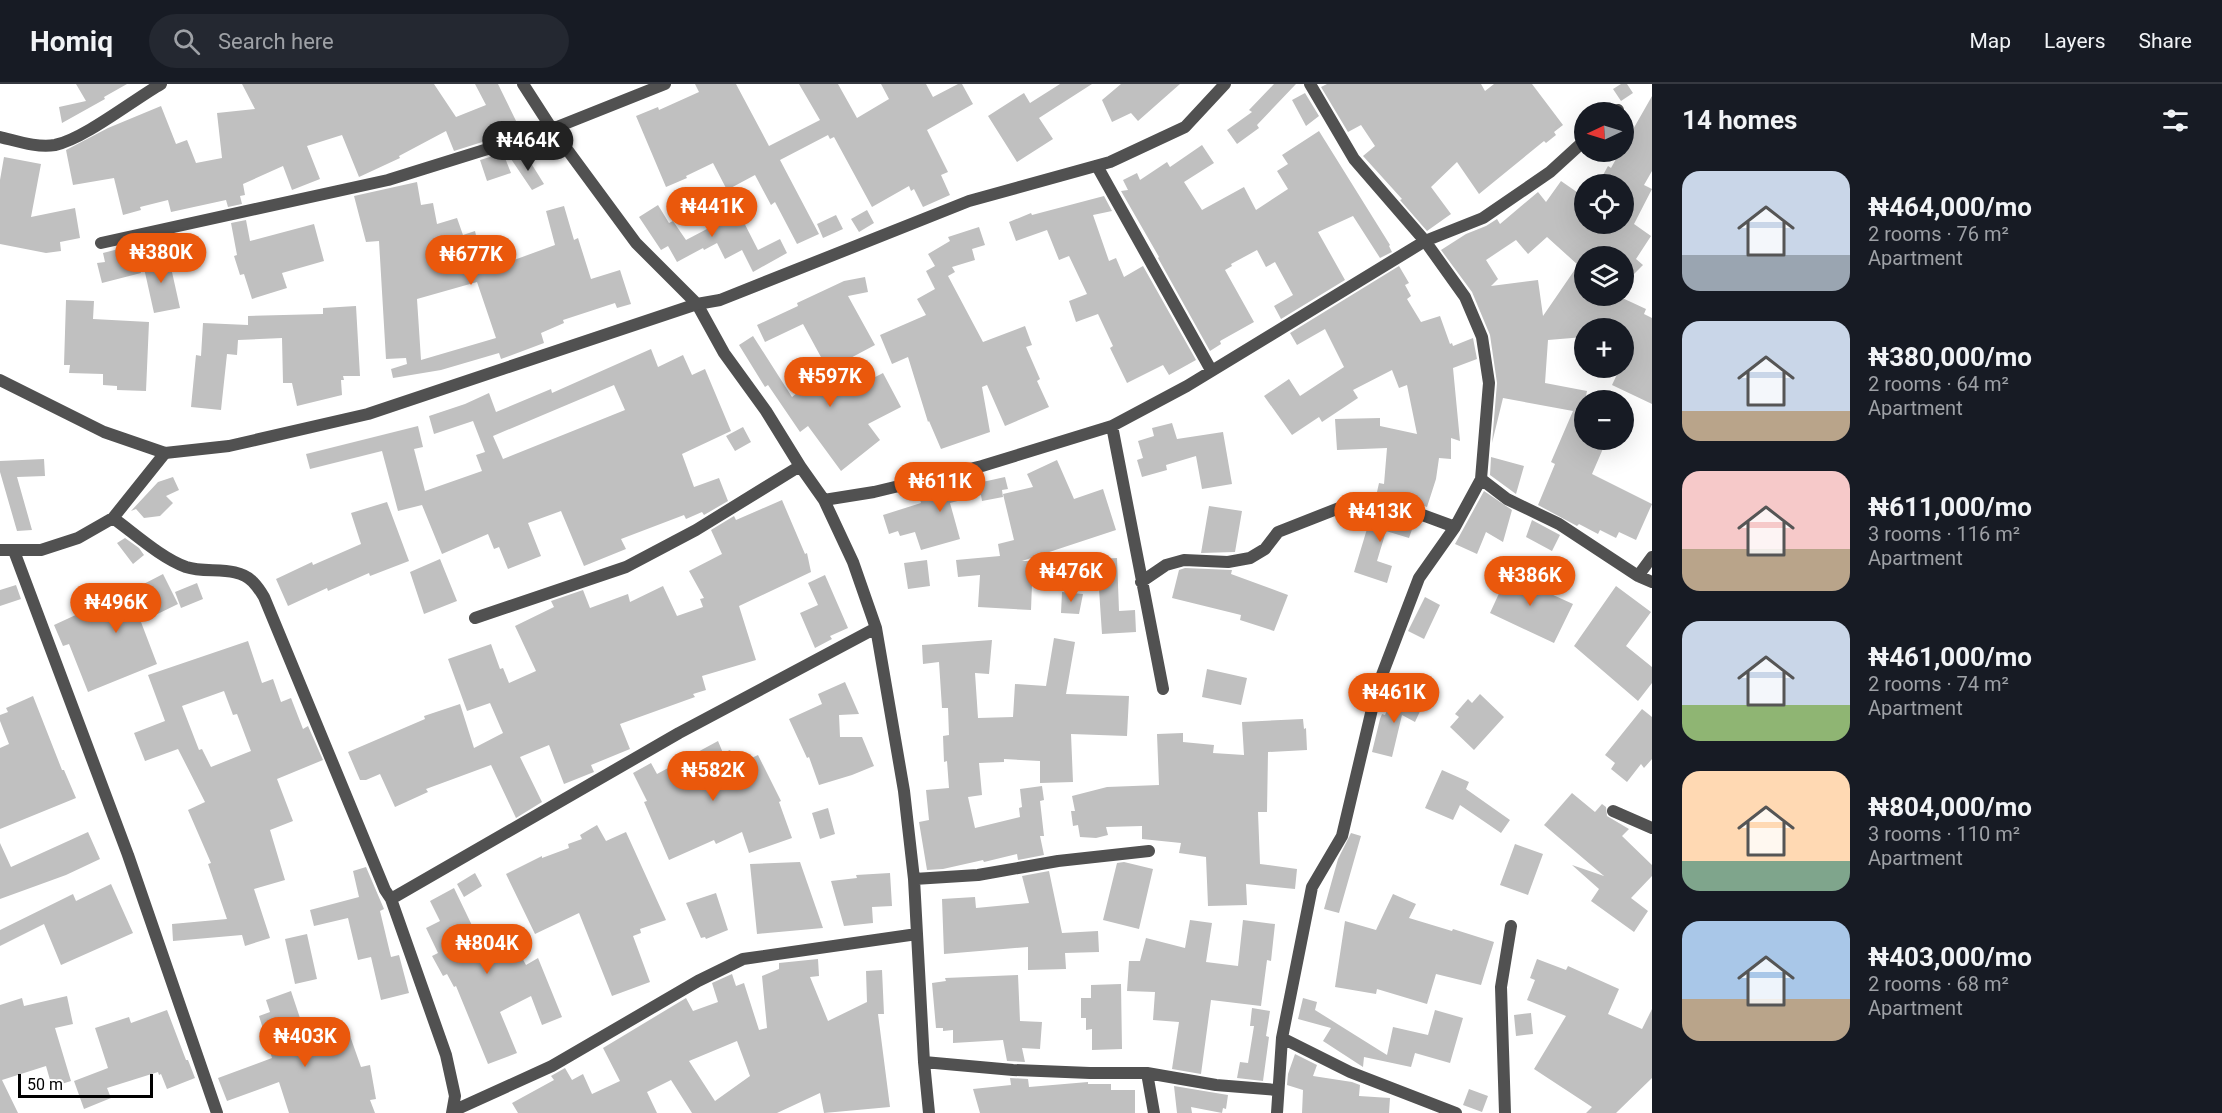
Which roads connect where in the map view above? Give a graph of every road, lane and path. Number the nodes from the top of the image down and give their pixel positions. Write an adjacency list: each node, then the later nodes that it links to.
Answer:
1 (523, 84): 6 (street)
2 (665, 84): 6 (street)
3 (1225, 84): 9 (street)
4 (1310, 84): 10 (street)
5 (154, 86): 7 (street)
6 (552, 129): 11 (street); 12 (street)
7 (0, 137)
8 (1574, 150): 10 (street)
9 (1097, 166): 12 (street); 13 (street)
10 (1425, 241): 13 (street); 18 (street)
11 (102, 243)
12 (698, 304): 16 (street); 17 (street)
13 (1211, 370): 15 (street)
14 (0, 380): 16 (street)
15 (1112, 426): 19 (street); 26 (street)
16 (165, 453): 20 (street)
17 (800, 466): 19 (street); 28 (street)
18 (1481, 479): 21 (street); 25 (street)
19 (824, 500): 29 (street)
20 (112, 518): 23 (street); 35 (street)
21 (1455, 527): 26 (street); 38 (street)
22 (0, 550): 23 (street)
23 (14, 551): 43 (street)
24 (1652, 557): 25 (street)
25 (1638, 576): 27 (street)
26 (1141, 582): 30 (street)
27 (1652, 582)
28 (475, 618)
29 (876, 628): 34 (street); 35 (street)
30 (1163, 689)
31 (1613, 811): 32 (street)
32 (1652, 828)
33 (1149, 852): 34 (street)
34 (914, 879): 37 (street)
35 (391, 899): 42 (street)
36 (1510, 926): 48 (street)
37 (917, 934): 39 (street); 42 (street)
38 (1282, 1038): 41 (street); 47 (street)
39 (924, 1062): 40 (street); 44 (street)
40 (1148, 1073): 41 (street); 45 (street)
41 (1277, 1090): 46 (street)
42 (453, 1112)
43 (217, 1113)
44 (929, 1113)
45 (1154, 1113)
46 (1276, 1113)
47 (1456, 1113)
48 (1505, 1113)

